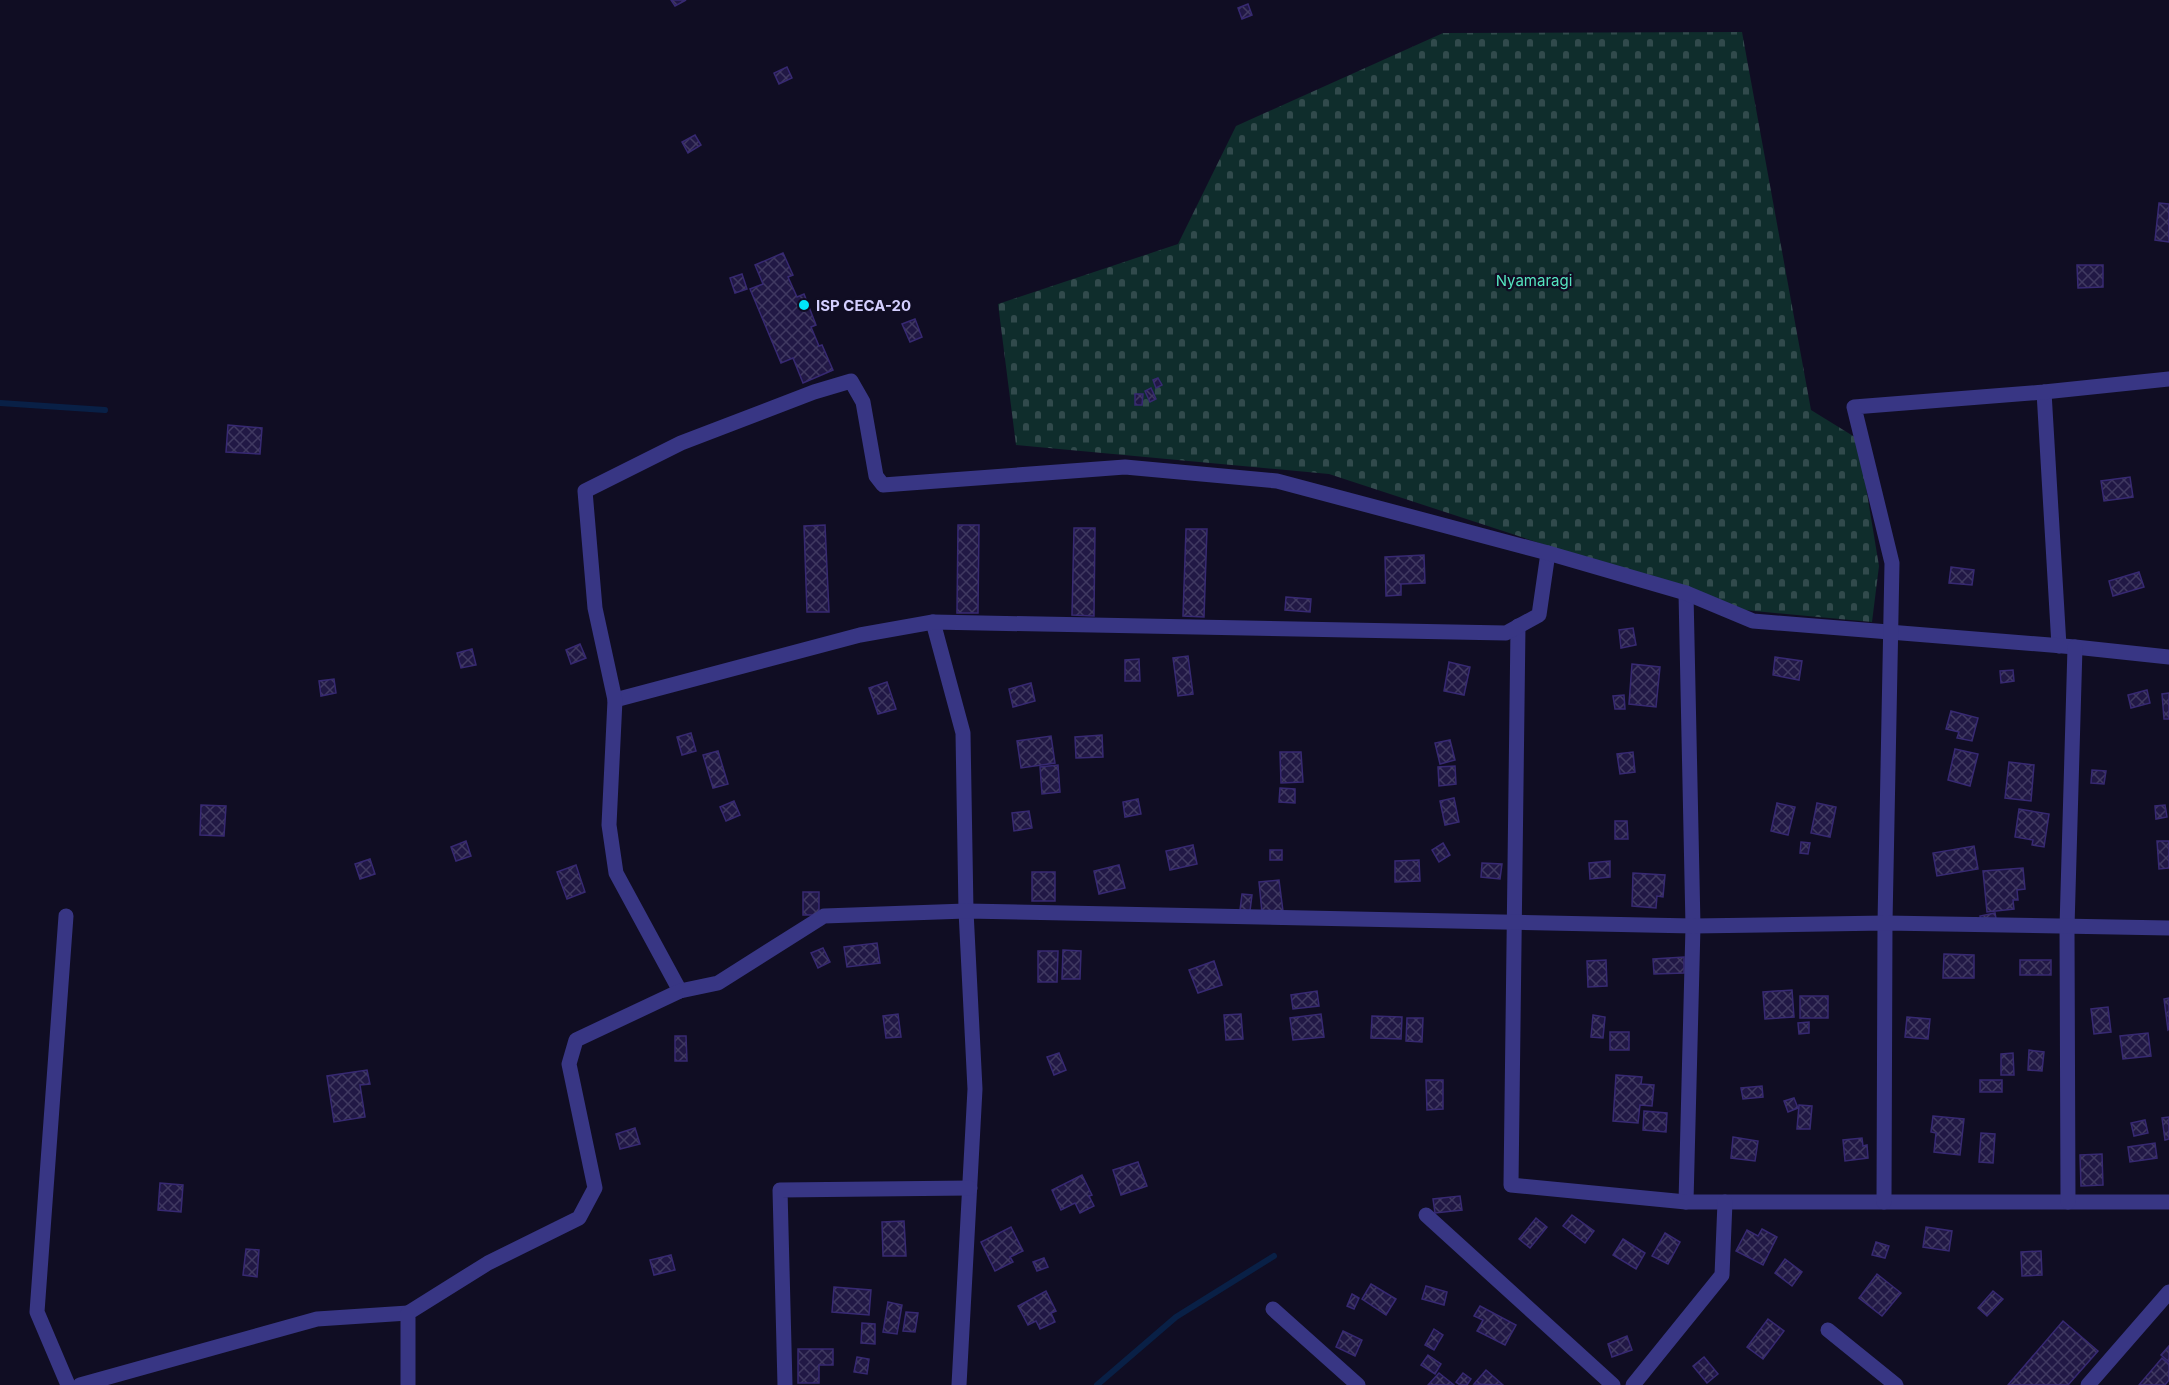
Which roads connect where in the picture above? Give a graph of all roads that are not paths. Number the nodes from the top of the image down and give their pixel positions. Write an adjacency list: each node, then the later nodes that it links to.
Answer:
1 (2169, 379): 2 (street)
2 (2044, 392): 7 (street); 8 (street)
3 (1548, 553): 4 (street); 6 (street); 11 (street)
4 (1686, 593): 7 (street); 16 (street)
5 (933, 622): 6 (street); 11 (street); 12 (street)
6 (1518, 626): 14 (street)
7 (1891, 633): 8 (street); 15 (street)
8 (2059, 646): 9 (street)
9 (2075, 647): 10 (street); 17 (street)
10 (2169, 657)
11 (615, 700): 19 (street)
12 (966, 911): 14 (street); 19 (street); 20 (street)
13 (66, 916): 31 (street)
14 (1515, 922): 16 (street); 21 (street)
15 (1885, 923): 16 (street); 17 (street); 23 (street)
16 (1693, 926): 21 (street)
17 (2067, 927): 18 (street); 24 (street)
18 (2169, 928)
19 (680, 991): 29 (street)
20 (970, 1188): 34 (street); 35 (street)
21 (1686, 1202): 22 (street)
22 (1725, 1202): 23 (street); 38 (street)
23 (1884, 1202): 24 (street)
24 (2068, 1202): 25 (street)
25 (2169, 1202)
26 (1426, 1215): 37 (street)
27 (2169, 1292): 40 (street)
28 (1273, 1309): 36 (street)
29 (408, 1313): 32 (street); 33 (street)
30 (1828, 1330): 39 (street)
31 (68, 1385)
32 (80, 1385)
33 (408, 1385)
34 (785, 1385)
35 (959, 1385)
36 (1358, 1385)
37 (1613, 1385)
38 (1633, 1385)
39 (1896, 1385)
40 (2088, 1385)

